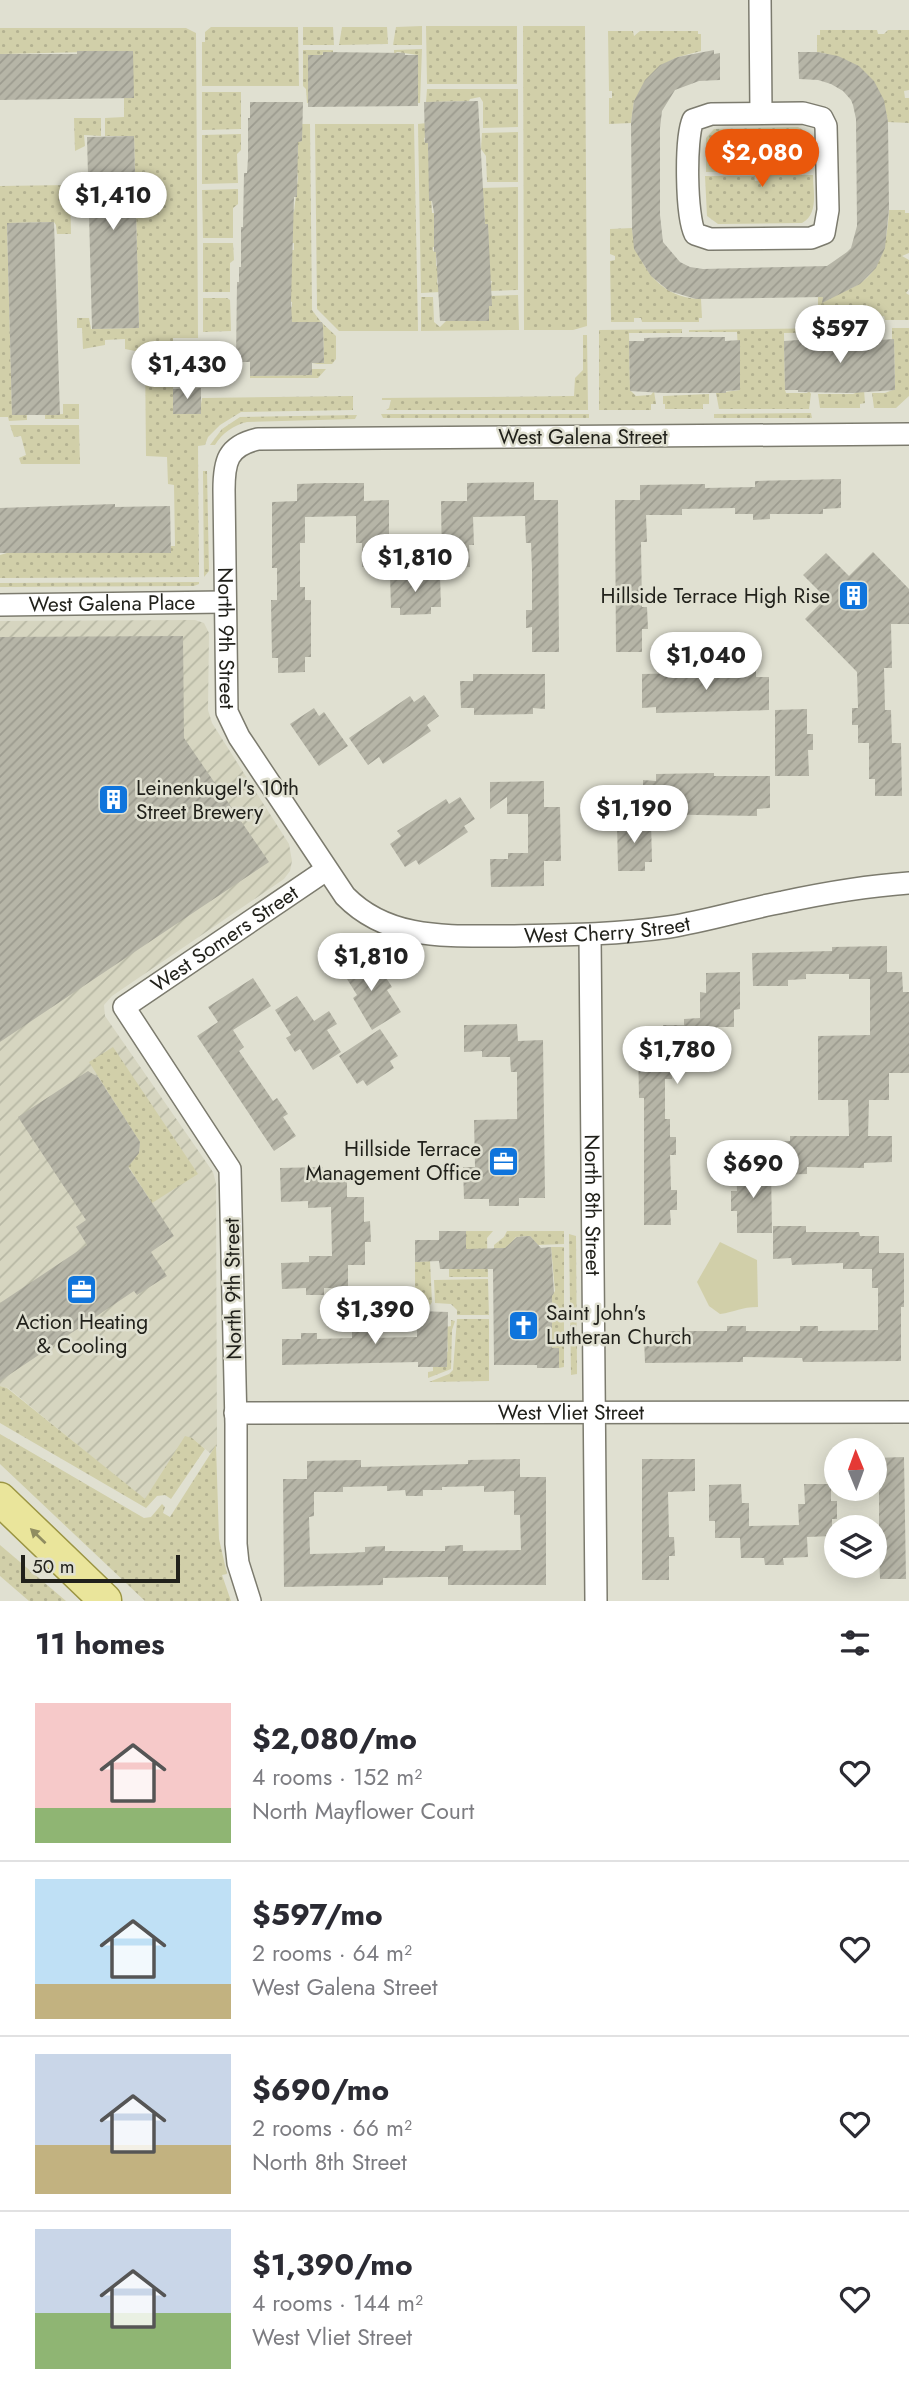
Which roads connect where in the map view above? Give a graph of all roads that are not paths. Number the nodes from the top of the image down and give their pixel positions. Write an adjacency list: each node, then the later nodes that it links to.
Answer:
1 (760, 0): 2 (street)
2 (761, 113): 2 (street)
3 (909, 434): 4 (street, West Galena Street)
4 (258, 439): 5 (street, North 9th Street)
5 (224, 602): 6 (street, West Galena Place); 7 (street, North 9th Street)
6 (0, 605)
7 (326, 870): 9 (street, West Cherry Street); 10 (street, West Somers Street)
8 (909, 883): 9 (street, West Cherry Street)
9 (590, 935): 11 (street, North 8th Street)
10 (124, 1007): 13 (street, North 9th Street)
11 (594, 1412): 12 (street, West Vliet Street); 13 (street, West Vliet Street); 17 (street, North 8th Street)
12 (909, 1412)
13 (235, 1413): 16 (street, North 9th Street)
14 (0, 1499): 15 (main road, one-way to 14)
15 (105, 1600)
16 (250, 1600)
17 (596, 1601)

